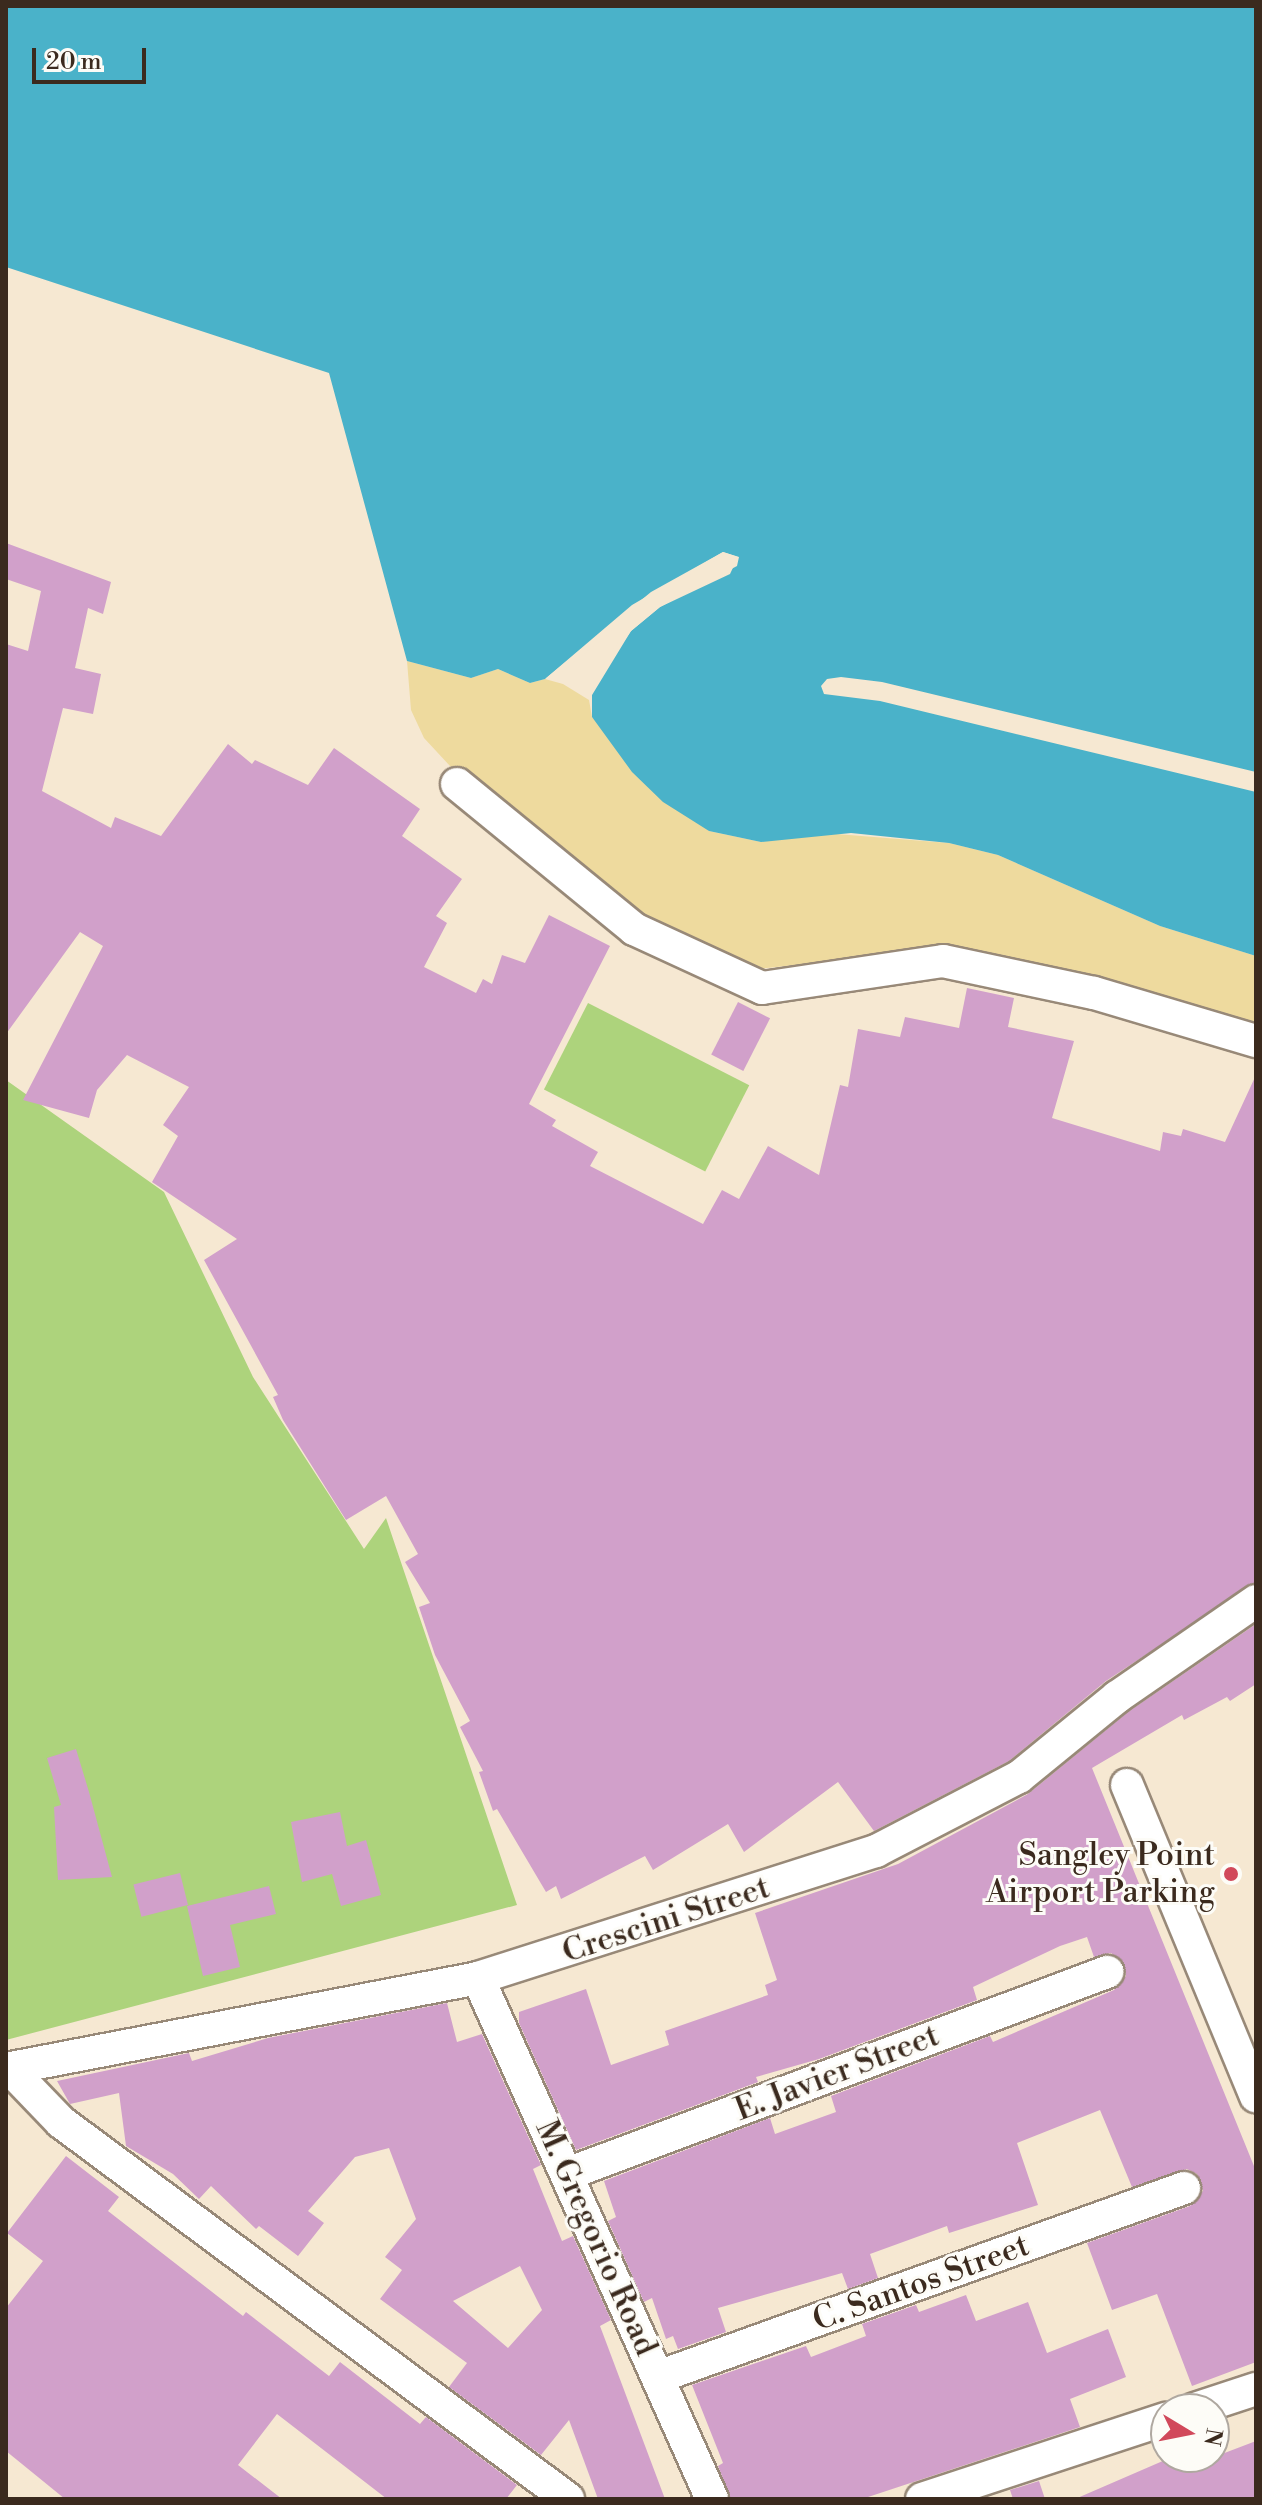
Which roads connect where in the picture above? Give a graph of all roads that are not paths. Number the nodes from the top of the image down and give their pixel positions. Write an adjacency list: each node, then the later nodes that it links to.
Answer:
1 (457, 784): 2 (street)
2 (1256, 1041)
3 (1256, 1601): 6 (street, Crescini Street)
4 (1127, 1785): 8 (street)
5 (1107, 1972): 9 (street, E. Javier Street)
6 (478, 1978): 7 (street, Crescini Street); 9 (street, M. Gregorio Road)
7 (8, 2069): 15 (street)
8 (1256, 2096)
9 (567, 2174): 11 (street, M. Gregorio Road)
10 (1184, 2188): 11 (street, C. Santos Street)
11 (658, 2377): 16 (street, M. Gregorio Road)
12 (1256, 2389): 13 (street)
13 (1230, 2398)
14 (1150, 2424): 17 (street)
15 (568, 2499)
16 (712, 2499)
17 (922, 2499)

